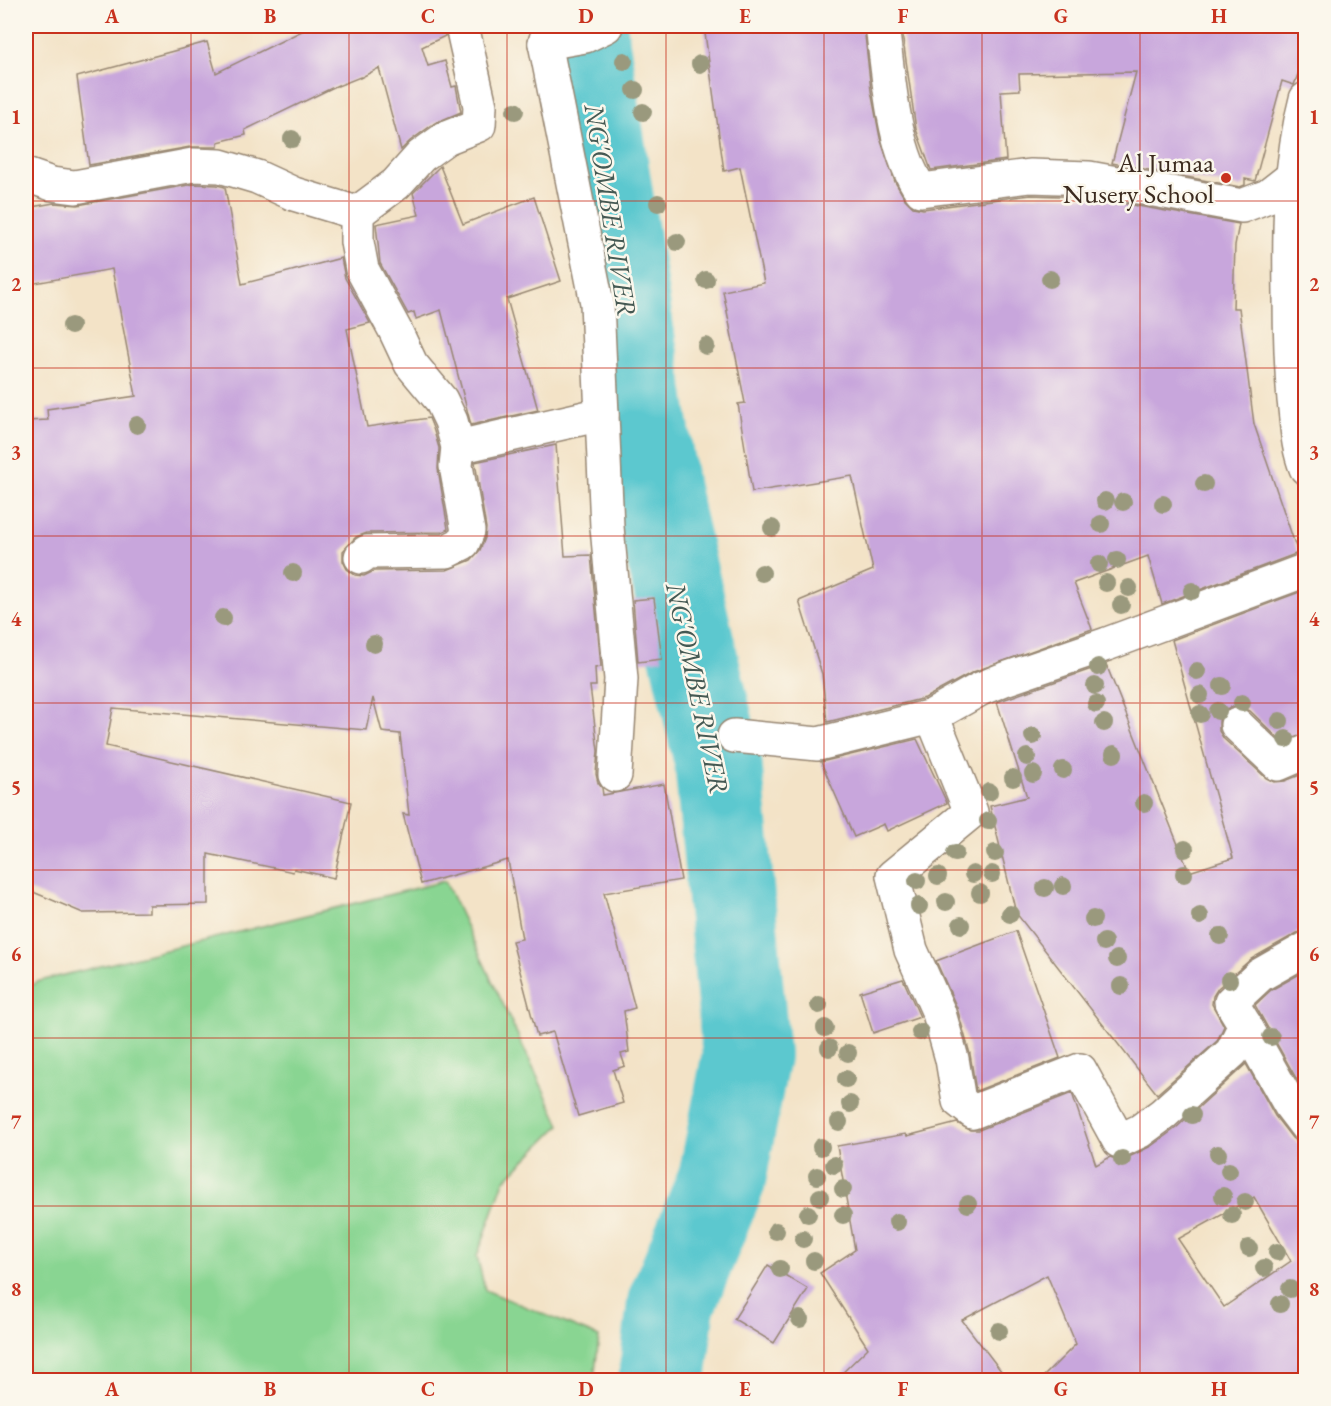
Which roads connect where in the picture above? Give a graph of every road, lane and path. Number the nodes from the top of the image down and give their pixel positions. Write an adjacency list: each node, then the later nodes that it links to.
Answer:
1 (462, 26): 8 (street)
2 (606, 26): 4 (street)
3 (882, 26): 7 (street)
4 (548, 34): 9 (street)
5 (1305, 99): 7 (street)
6 (26, 174): 8 (street)
7 (1291, 178): 11 (street)
8 (357, 213): 10 (street)
9 (602, 414): 10 (street); 18 (street)
10 (458, 447): 12 (street)
11 (1305, 468)
12 (361, 557)
13 (1305, 570): 14 (street)
14 (932, 716): 16 (street); 20 (street)
15 (1237, 724): 17 (street)
16 (734, 736)
17 (1305, 752)
18 (615, 775)
19 (1305, 949): 20 (street)
20 (1245, 1025): 21 (street)
21 (1305, 1126)

